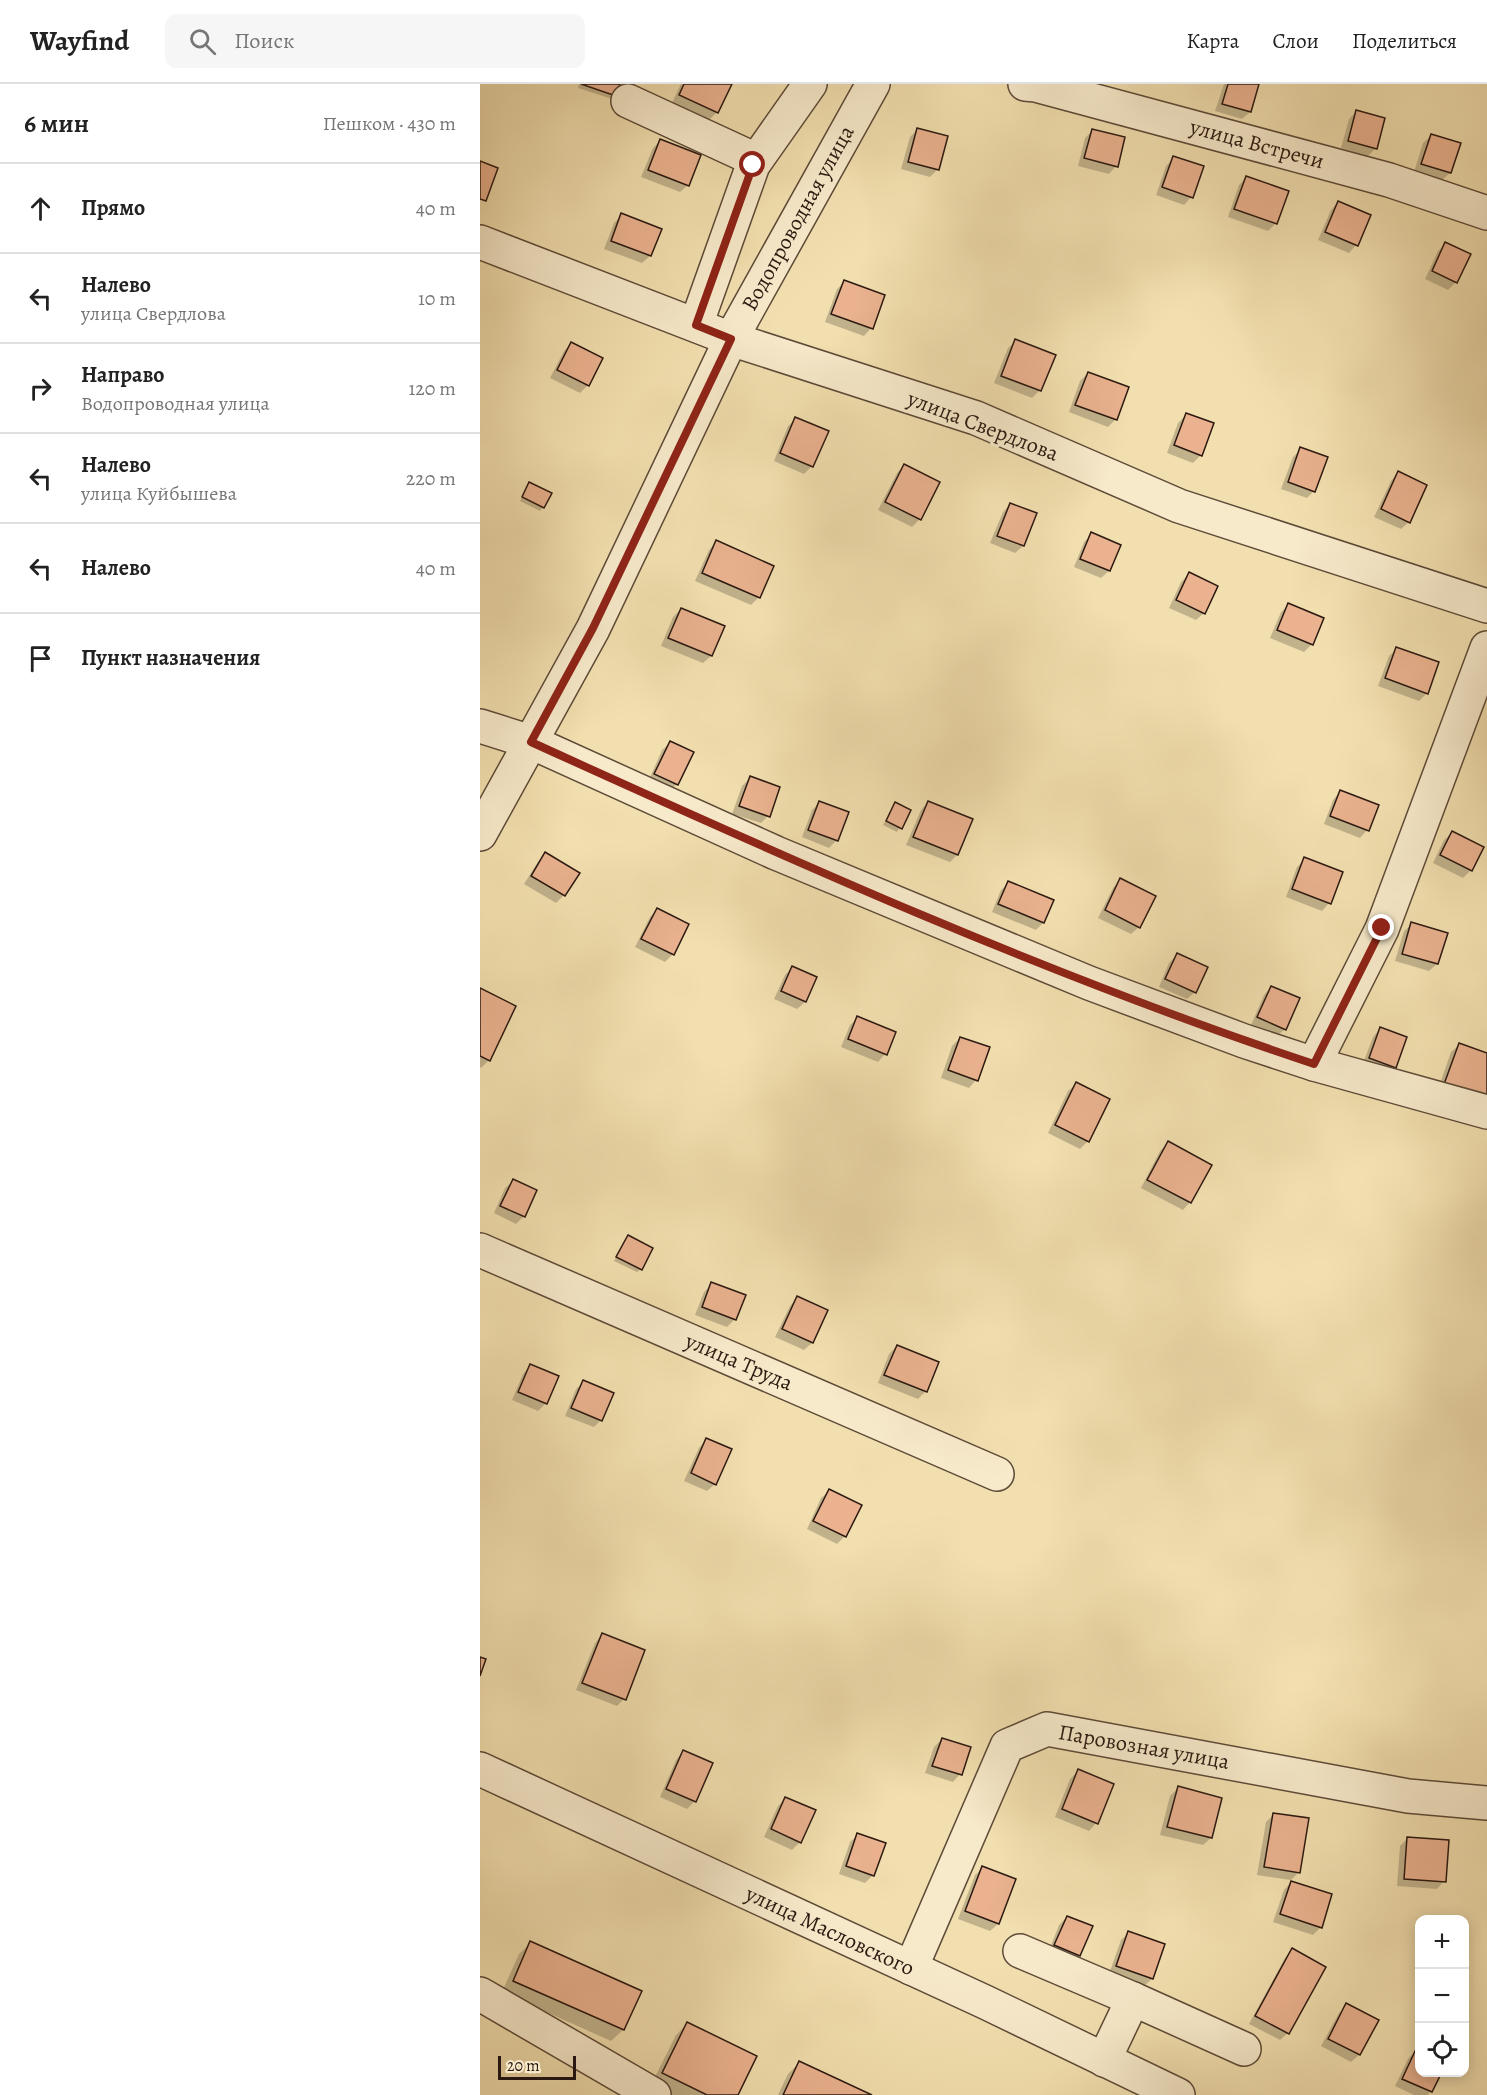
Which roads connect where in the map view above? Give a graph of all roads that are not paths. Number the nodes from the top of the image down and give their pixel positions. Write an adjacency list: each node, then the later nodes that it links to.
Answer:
1 (810, 84): 5 (street)
2 (873, 84): 9 (street, Водопроводная улица)
3 (1025, 84): 6 (street, улица Встречи)
4 (628, 101): 5 (street)
5 (756, 160): 8 (street)
6 (1487, 213)
7 (480, 242): 8 (street, улица Свердлова)
8 (696, 325): 9 (street, улица Свердлова)
9 (731, 339): 10 (street, улица Свердлова); 13 (street, Водопроводная улица)
10 (1487, 606)
11 (1487, 648): 15 (street)
12 (480, 726): 13 (street)
13 (531, 742): 14 (street, Водопроводная улица); 15 (street)
14 (480, 834)
15 (1314, 1064): 16 (street)
16 (1487, 1112)
17 (480, 1250): 18 (street, улица Труда)
18 (997, 1474)
19 (480, 1770): 22 (street, улица Масловского)
20 (1487, 1803): 22 (street, Паровозная улица)
21 (1020, 1951): 24 (street)
22 (911, 1968): 26 (street, улица Масловского)
23 (480, 1994): 27 (street)
24 (1133, 1999): 25 (street); 26 (street)
25 (1244, 2049)
26 (1104, 2060): 28 (street, улица Масловского)
27 (654, 2095)
28 (1178, 2095)

